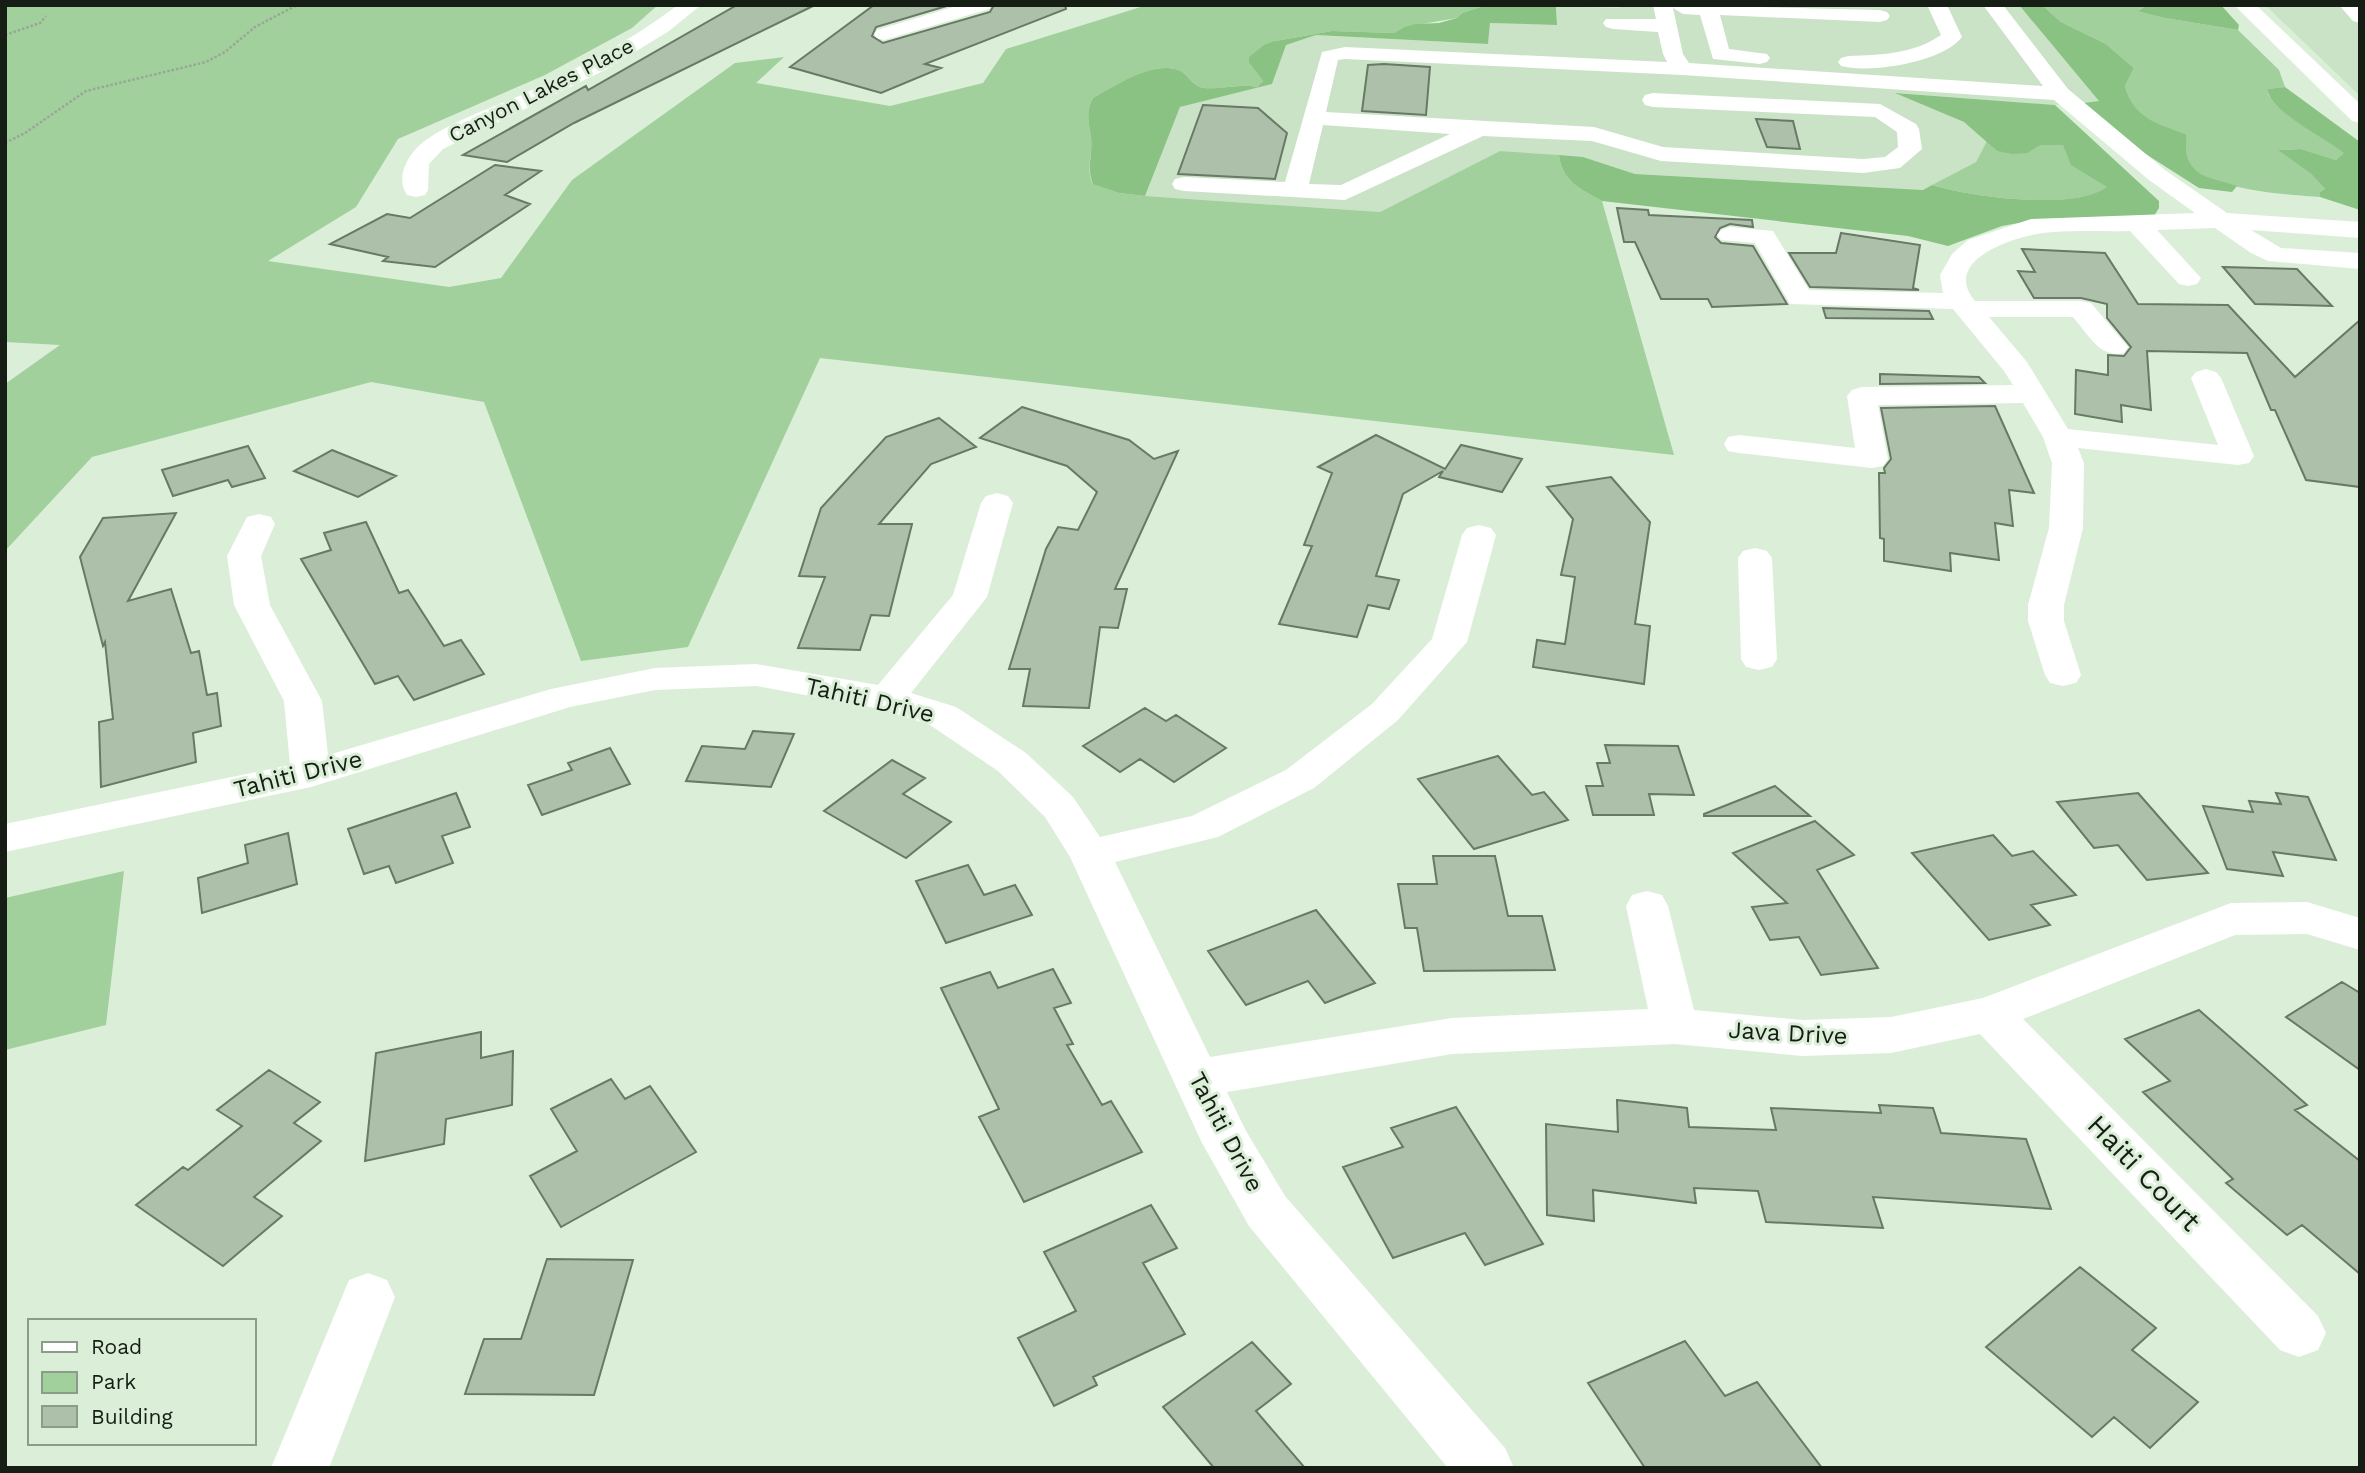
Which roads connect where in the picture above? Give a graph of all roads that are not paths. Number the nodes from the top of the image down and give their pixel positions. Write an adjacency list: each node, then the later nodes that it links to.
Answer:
1 (691, 5): 26 (street, Canyon Lakes Place)
2 (982, 5): 13 (street)
3 (1937, 5): 15 (street)
4 (1993, 5): 18 (street)
5 (2244, 5): 21 (street)
6 (2349, 5): 11 (street)
7 (1708, 9): 8 (street); 10 (street); 14 (street)
8 (1765, 11): 9 (street); 14 (street)
9 (1878, 11): 15 (street)
10 (1665, 13): 12 (street); 17 (street)
11 (2360, 17)
12 (1613, 23)
13 (884, 34)
14 (1778, 54): 15 (street); 17 (street); 18 (street); 20 (street)
15 (1902, 56)
16 (1648, 68): 17 (street); 19 (street); 22 (street)
17 (1682, 69)
18 (2060, 94): 28 (street)
19 (1653, 100): 20 (street); 24 (street)
20 (1799, 107): 24 (street)
21 (2360, 116)
22 (1315, 118): 23 (street); 27 (street)
23 (1479, 130): 24 (street); 27 (street)
24 (1661, 154)
25 (1184, 184): 27 (street)
26 (416, 190)
27 (1295, 190)
28 (2222, 220): 29 (street); 30 (street); 32 (street)
29 (2137, 223): 33 (street); 34 (street)
30 (2360, 230)
31 (1730, 235): 34 (street)
32 (2360, 261)
33 (2188, 278)
34 (1964, 305): 35 (street); 37 (street)
35 (2114, 347)
36 (2206, 378): 38 (street)
37 (2032, 394): 38 (street); 39 (street)
38 (2058, 437): 45 (street)
39 (1739, 444)
40 (997, 503): 46 (street)
41 (258, 524): 47 (street)
42 (1479, 535): 49 (street)
43 (1755, 558): 44 (street)
44 (1759, 659)
45 (2063, 675)
46 (887, 698): 47 (street, Tahiti Drive); 49 (street, Tahiti Drive)
47 (311, 774): 48 (street, Tahiti Drive)
48 (5, 838)
49 (1090, 854): 54 (street, Tahiti Drive)
50 (1647, 906): 53 (street)
51 (2360, 934): 52 (street, Java Drive)
52 (1989, 1014): 53 (street, Java Drive); 56 (street, Haiti Court)
53 (1675, 1026): 54 (street, Java Drive)
54 (1197, 1078): 58 (street, Tahiti Drive)
55 (368, 1297): 57 (street)
56 (2299, 1333)
57 (300, 1468)
58 (1485, 1468)

